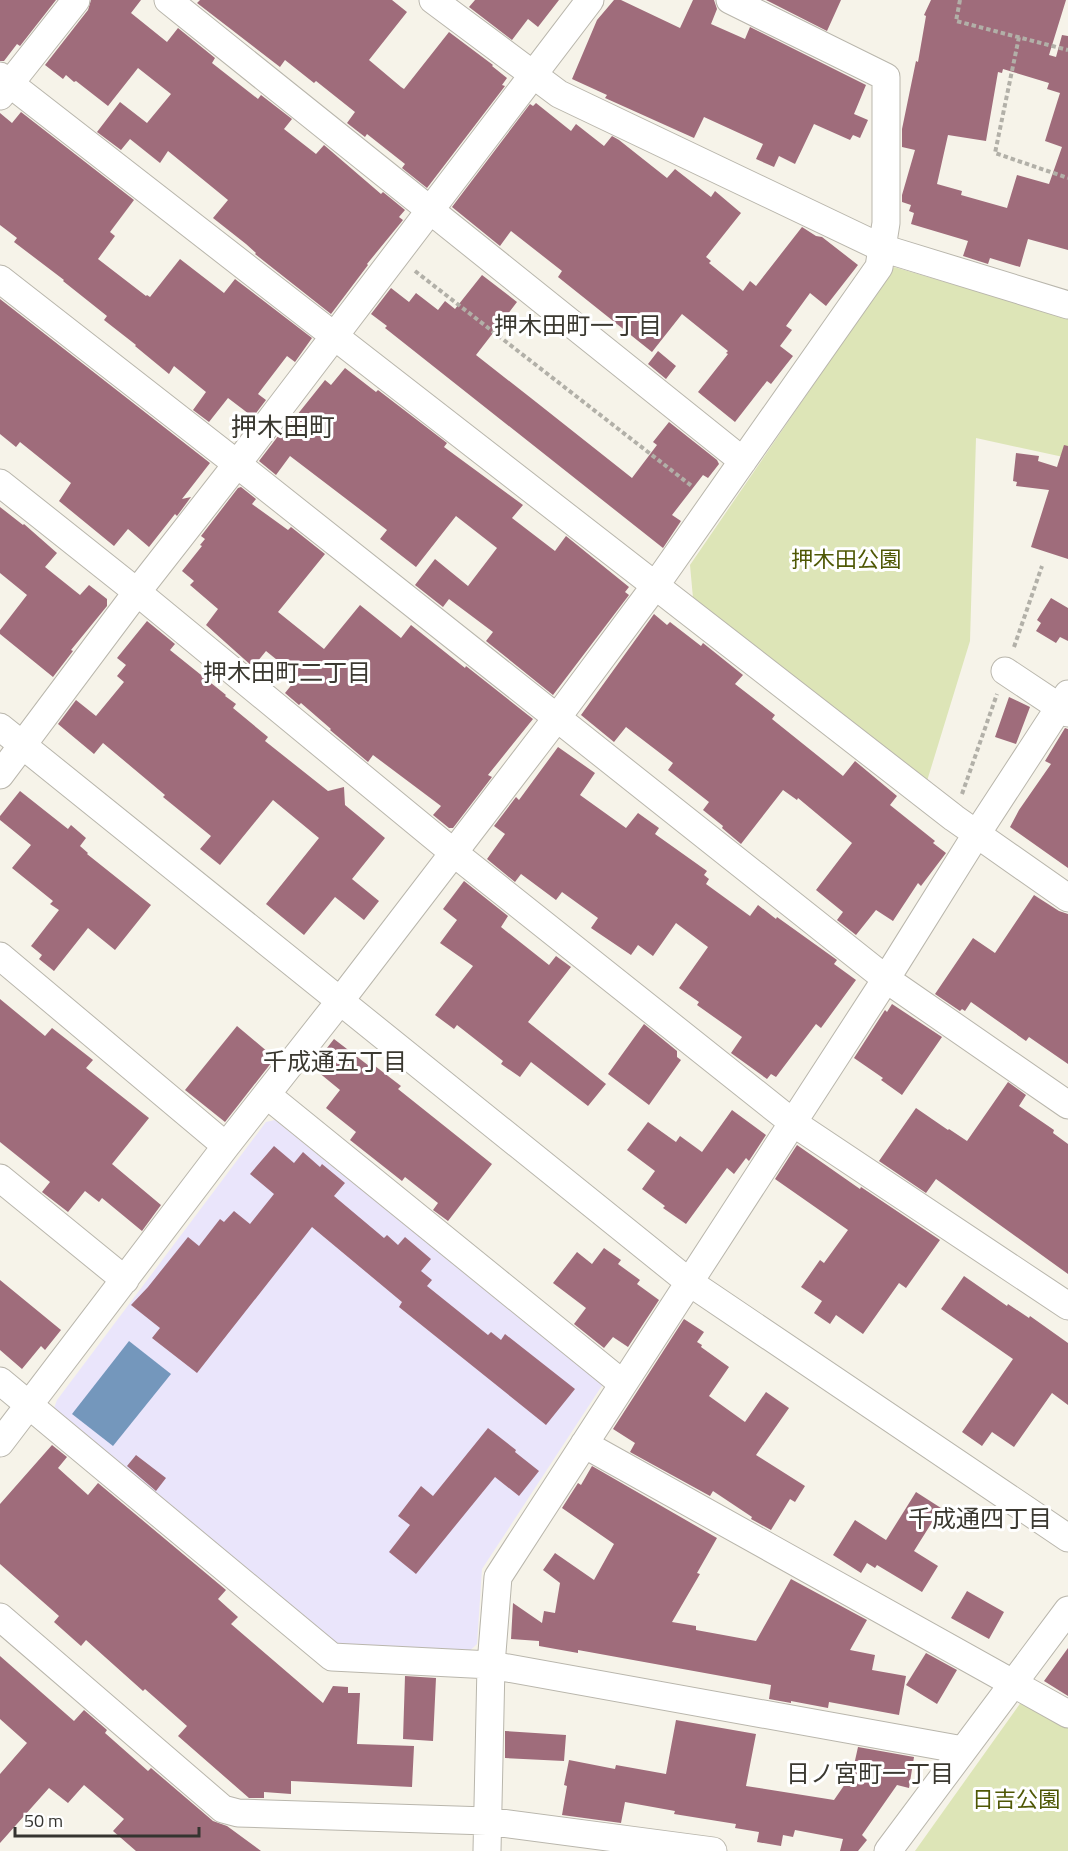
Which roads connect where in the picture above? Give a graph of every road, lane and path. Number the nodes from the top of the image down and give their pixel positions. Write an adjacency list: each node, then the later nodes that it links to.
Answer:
1 (76, 0): 10 (street)
2 (168, 0): 12 (street)
3 (433, 0): 9 (street)
4 (590, 0): 9 (street)
5 (730, 0): 13 (street)
6 (960, 0): 7 (path)
7 (1019, 38): 8 (path); 11 (path)
8 (1068, 50)
9 (533, 75): 12 (street); 13 (street)
10 (3, 85): 17 (street)
11 (1068, 178)
12 (430, 210): 14 (street); 18 (street)
13 (882, 248): 16 (street); 18 (street)
14 (395, 256): 17 (street); 21 (path)
15 (0, 279): 19 (street)
16 (1068, 305)
17 (334, 335): 19 (street); 22 (street)
18 (743, 462): 21 (street)
19 (237, 464): 23 (street); 26 (street)
20 (0, 483): 23 (street)
21 (714, 503): 22 (street)
22 (655, 586): 26 (street); 30 (street)
23 (136, 592): 28 (street); 31 (street)
24 (1005, 671): 25 (street)
25 (1065, 705): 30 (street)
26 (556, 719): 31 (street); 34 (street)
27 (0, 727): 28 (street)
28 (23, 746): 29 (street); 35 (street)
29 (0, 775)
30 (976, 835): 32 (street); 34 (street)
31 (454, 853): 35 (street); 38 (street)
32 (1068, 898)
33 (0, 956): 39 (street)
34 (886, 980): 37 (street); 38 (street)
35 (340, 1001): 36 (street); 42 (street)
36 (267, 1095): 39 (street); 45 (street)
37 (1068, 1105)
38 (792, 1122): 42 (street); 43 (street)
39 (226, 1146): 41 (street)
40 (0, 1178): 41 (street)
41 (125, 1280): 46 (street)
42 (689, 1282): 45 (street); 49 (street)
43 (1068, 1306)
44 (0, 1381): 46 (street)
45 (623, 1384): 48 (street)
46 (29, 1405): 47 (street); 52 (street)
47 (0, 1443)
48 (585, 1444): 52 (street); 53 (street)
49 (1068, 1538)
50 (1068, 1610): 53 (street)
51 (0, 1617): 56 (street)
52 (491, 1665): 55 (street); 56 (street)
53 (1013, 1684): 54 (street); 55 (street)
54 (1068, 1714)
55 (963, 1750): 59 (street)
56 (487, 1821): 57 (street); 58 (street)
57 (487, 1851)
58 (713, 1851)
59 (888, 1851)

